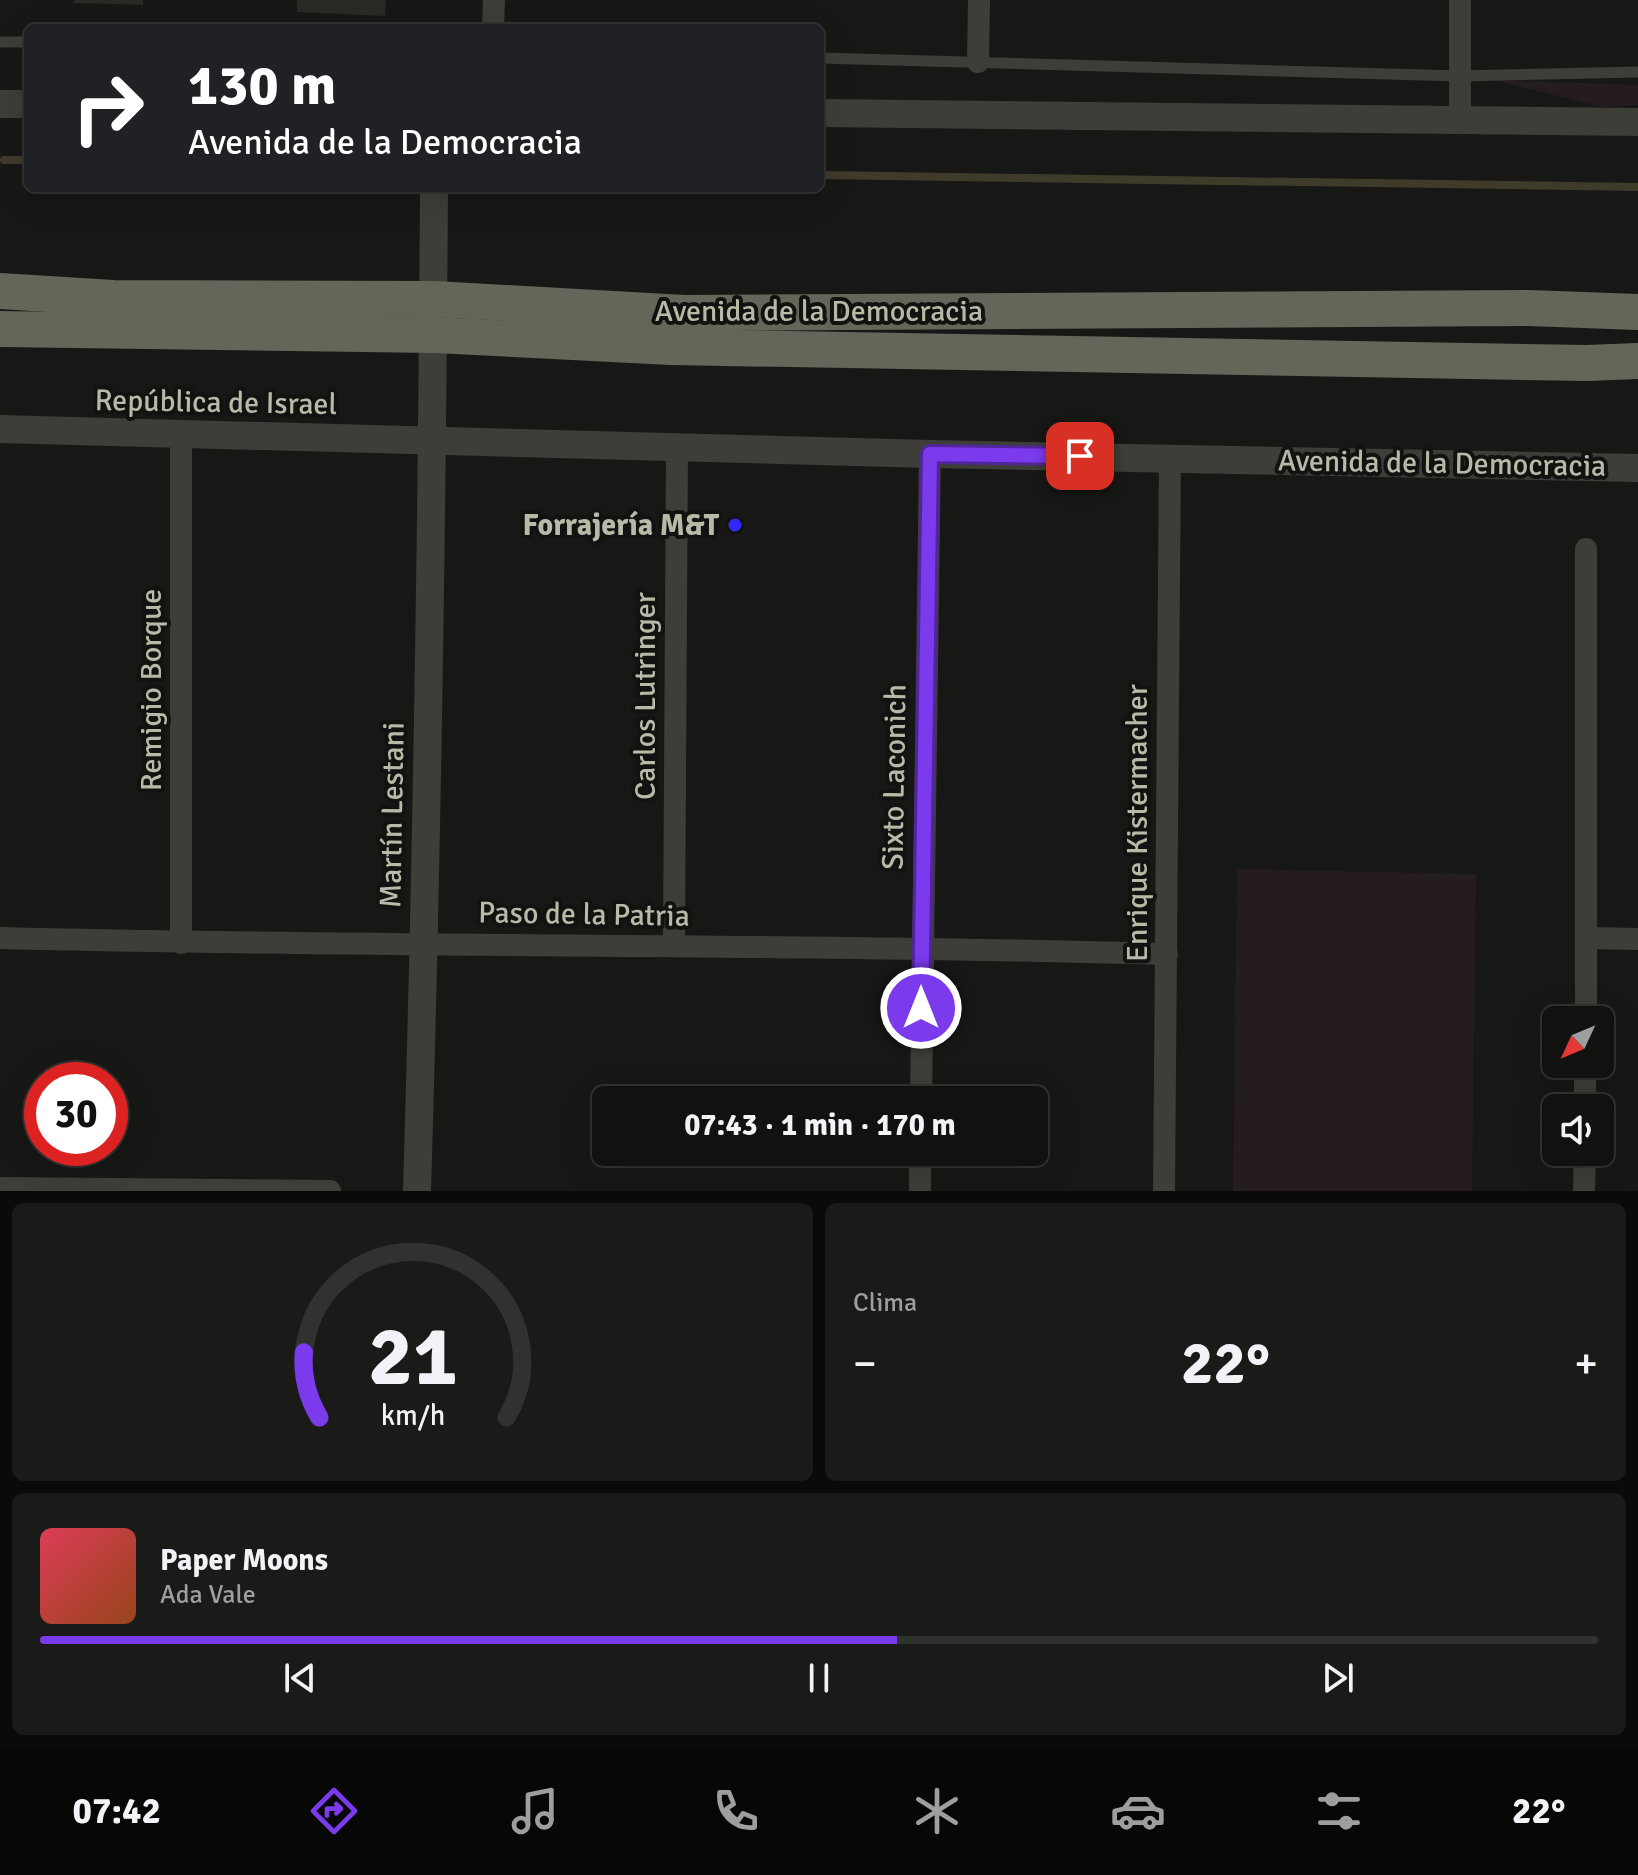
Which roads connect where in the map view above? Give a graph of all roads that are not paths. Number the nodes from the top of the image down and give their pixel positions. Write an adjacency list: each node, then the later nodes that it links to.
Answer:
1 (494, 0): 4 (street)
2 (979, 0): 8 (street)
3 (1460, 0): 10 (street)
4 (493, 24)
5 (0, 42): 6 (lane)
6 (24, 42)
7 (824, 58): 8 (lane)
8 (978, 62): 10 (lane)
9 (1638, 72): 10 (lane)
10 (1460, 76): 14 (street)
11 (0, 104): 12 (street)
12 (24, 104)
13 (824, 113): 14 (street)
14 (1460, 120): 15 (street)
15 (1638, 122)
16 (434, 192): 18 (street, Martín Lestani)
17 (0, 291): 18 (highway, Avenida de la Democracia)
18 (434, 299): 19 (highway, Avenida de la Democracia); 21 (street, Martín Lestani)
19 (1638, 312)
20 (0, 329): 21 (highway, Avenida de la Democracia)
21 (435, 335): 22 (highway, Avenida de la Democracia); 25 (street, Martín Lestani)
22 (1638, 361)
23 (0, 429): 24 (street, República de Israel)
24 (181, 436): 25 (street, República de Israel); 35 (street, Remigio Borque)
25 (430, 440): 26 (street, Avenida de la Democracia); 34 (street, Martín Lestani)
26 (677, 447): 27 (street, Avenida de la Democracia); 36 (street, Carlos Lutringer)
27 (930, 454): 28 (street, Avenida de la Democracia); 37 (street, Sixto Laconich)
28 (1170, 456): 29 (street, Avenida de la Democracia); 38 (street, Enrique Kistermacher)
29 (1638, 468)
30 (1586, 549): 32 (street)
31 (0, 938): 35 (street, Paso de la Patria)
32 (1587, 938): 33 (street); 39 (street)
33 (1638, 939)
34 (424, 942): 35 (street, Paso de la Patria); 36 (street, Paso de la Patria); 45 (street, Martín Lestani)
35 (181, 943)
36 (674, 945): 37 (street, Paso de la Patria)
37 (922, 947): 38 (street, Paso de la Patria); 40 (street, Sixto Laconich)
38 (1167, 954): 47 (street, Enrique Kistermacher)
39 (1586, 1006)
40 (921, 1086)
41 (920, 1166): 46 (street)
42 (1585, 1166): 48 (street)
43 (0, 1188): 44 (street)
44 (330, 1191)
45 (417, 1191)
46 (920, 1191)
47 (1164, 1191)
48 (1584, 1191)

